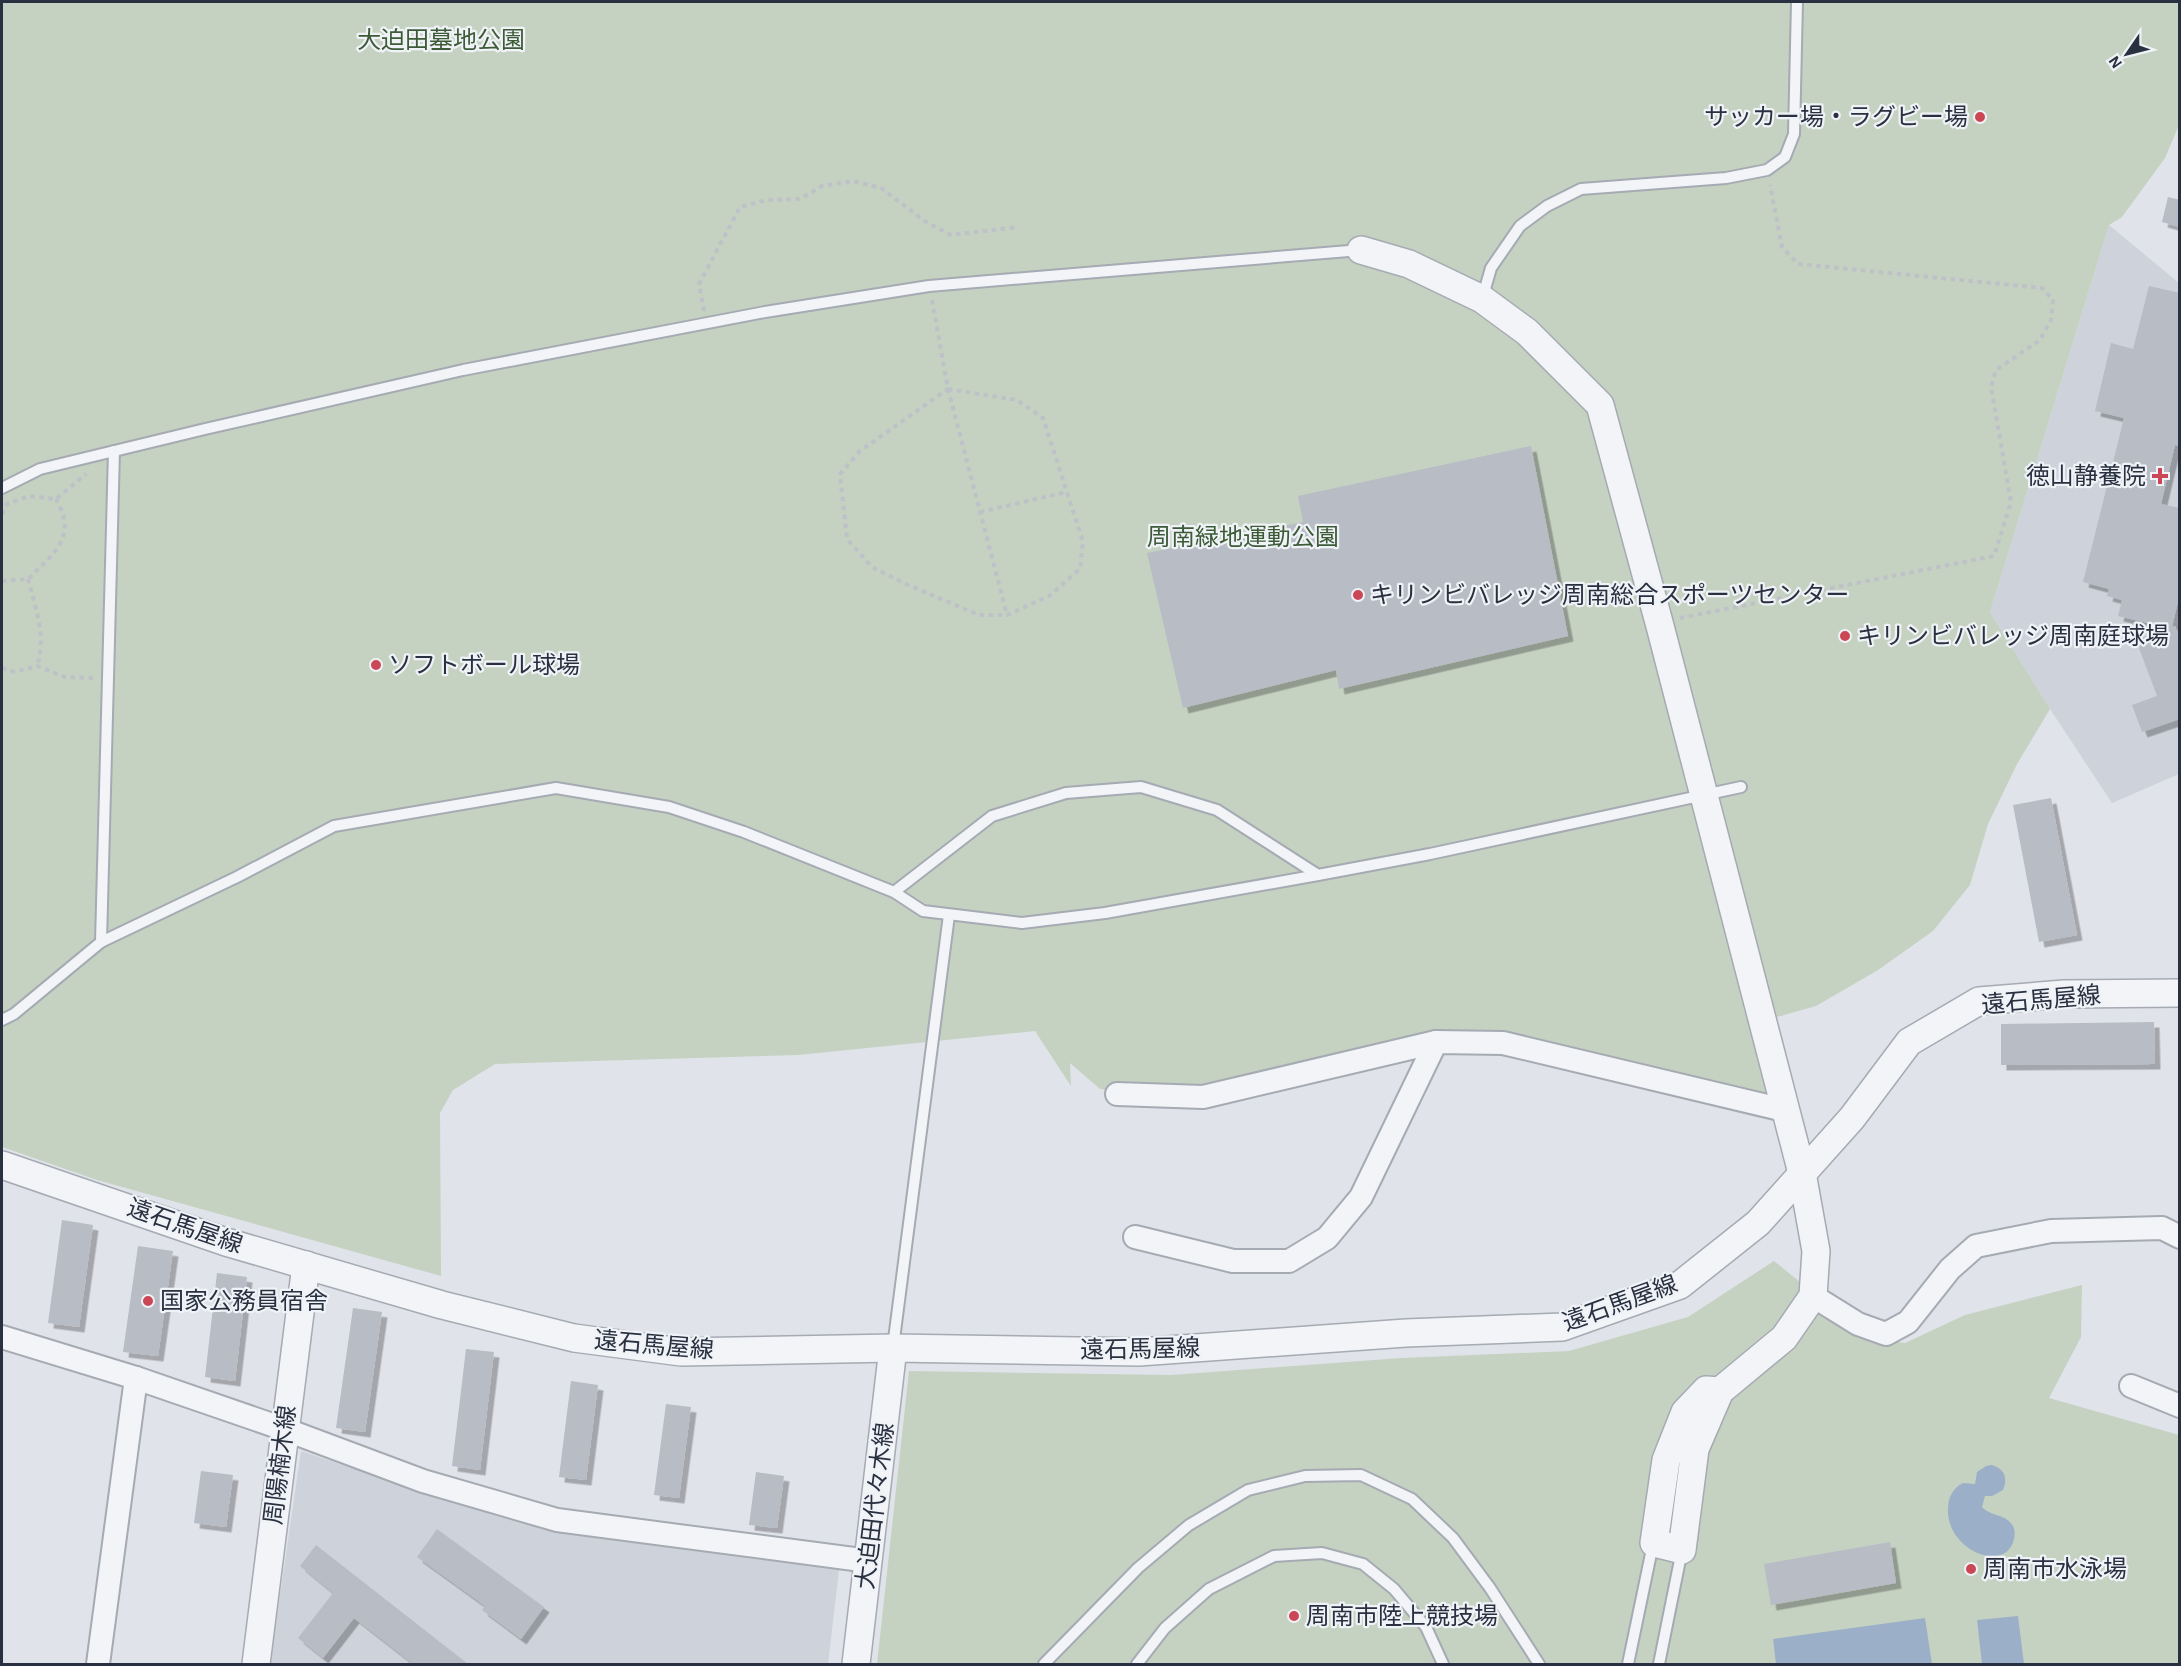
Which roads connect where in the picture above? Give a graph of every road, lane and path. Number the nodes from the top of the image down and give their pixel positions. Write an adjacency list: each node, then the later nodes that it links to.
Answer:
1 (1797, 2): 2 (lane)
2 (1767, 170): 6 (lane); 17 (path)
3 (1018, 227): 7 (path)
4 (1361, 250): 5 (lane); 6 (street)
5 (929, 286): 7 (lane); 8 (path)
6 (1482, 299): 17 (street)
7 (706, 323): 9 (lane)
8 (948, 389): 11 (path); 12 (path); 16 (path)
9 (114, 451): 10 (lane); 20 (lane)
10 (2, 488)
11 (1067, 492): 12 (path); 16 (path)
12 (980, 512): 16 (path)
13 (2, 514): 14 (path)
14 (28, 579): 15 (path); 18 (path)
15 (2, 581)
16 (1007, 615)
17 (1659, 622): 22 (street)
18 (37, 666): 19 (path); 20 (path)
19 (2, 668)
20 (108, 679): 26 (lane)
21 (1741, 787): 22 (lane)
22 (1705, 796): 23 (lane); 31 (street)
23 (1318, 875): 24 (lane); 25 (lane)
24 (894, 892): 25 (lane); 26 (lane)
25 (949, 915): 39 (lane)
26 (101, 942): 28 (lane)
27 (2180, 993): 33 (street, 遠石馬屋線)
28 (2, 1020)
29 (1436, 1042): 30 (street); 31 (street); 34 (street)
30 (1116, 1094)
31 (1785, 1110): 33 (street)
32 (2, 1165): 36 (street, 遠石馬屋線)
33 (1802, 1173): 37 (street); 39 (street, 遠石馬屋線)
34 (1135, 1237)
35 (2180, 1237): 37 (street)
36 (306, 1265): 39 (street, 遠石馬屋線); 44 (street, 周陽楠木線)
37 (1813, 1296): 42 (street)
38 (2, 1337): 40 (street)
39 (893, 1348): 47 (street, 大迫田代々木線)
40 (136, 1378): 44 (street); 48 (street)
41 (2131, 1386): 43 (street)
42 (1720, 1391): 45 (street); 46 (street)
43 (2180, 1406)
44 (284, 1429): 47 (street); 49 (street, 周陽楠木線)
45 (1654, 1543): 46 (street); 55 (lane)
46 (1682, 1550): 56 (lane)
47 (869, 1561): 50 (street, 大迫田代々木線)
48 (98, 1665)
49 (256, 1665)
50 (856, 1665)
51 (1044, 1665): 54 (lane)
52 (1137, 1665): 53 (lane)
53 (1443, 1665)
54 (1539, 1665)
55 (1628, 1665)
56 (1659, 1665)

